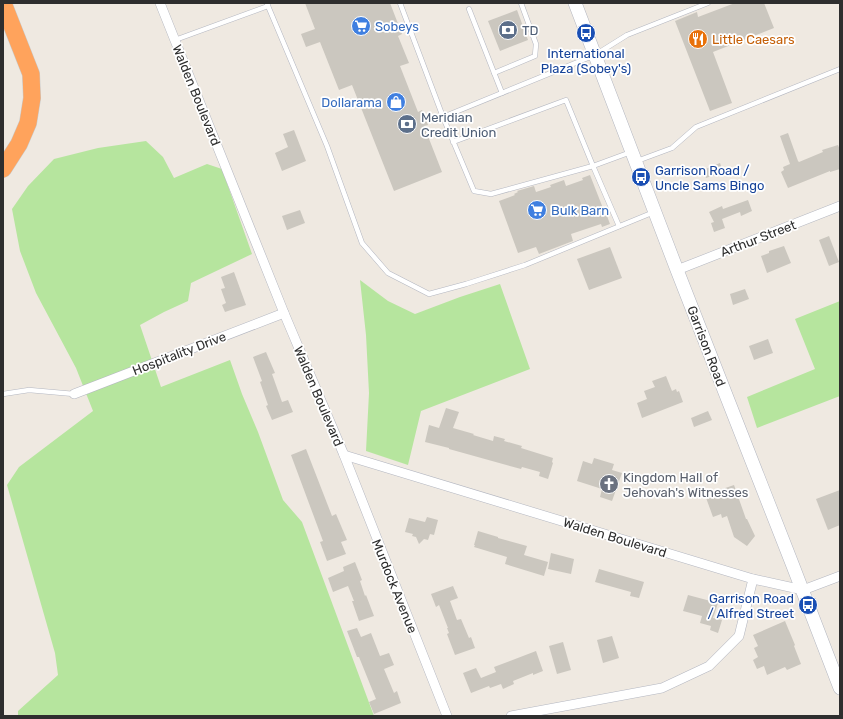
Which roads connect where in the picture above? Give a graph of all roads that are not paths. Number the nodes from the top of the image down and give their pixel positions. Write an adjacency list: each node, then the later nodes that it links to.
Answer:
1 (3, 3): 11 (highway)
2 (160, 3): 10 (street, Walden Boulevard)
3 (400, 3): 16 (lane)
4 (521, 3): 14 (lane)
5 (575, 3): 12 (main road, Garrison Road)
6 (708, 3): 12 (lane)
7 (268, 5): 10 (lane); 23 (lane)
8 (469, 9): 14 (lane)
9 (3, 22): 11 (highway)
10 (175, 40): 25 (street, Walden Boulevard)
11 (22, 48): 20 (highway)
12 (595, 55): 15 (lane); 18 (main road, Garrison Road)
13 (840, 69): 18 (lane)
14 (494, 73): 15 (lane)
15 (502, 93): 16 (lane)
16 (443, 117): 17 (lane)
17 (453, 142): 19 (lane); 19 (lane)
18 (634, 157): 19 (lane); 22 (main road, Garrison Road)
19 (593, 166): 23 (lane)
20 (3, 169)
21 (840, 206): 24 (street, Arthur Street)
22 (654, 212): 23 (lane); 24 (main road, Garrison Road)
23 (618, 226)
24 (677, 270): 31 (main road, Garrison Road)
25 (284, 312): 27 (street, Hospitality Drive); 28 (street, Walden Boulevard)
26 (3, 394): 27 (lane)
27 (74, 394)
28 (344, 455): 30 (street, Walden Boulevard); 33 (street, Murdock Avenue)
29 (840, 576): 31 (street)
30 (753, 579): 31 (street, Walden Boulevard); 34 (street)
31 (802, 590): 32 (main road, Garrison Road)
32 (840, 688)
33 (447, 716)
34 (511, 716)

